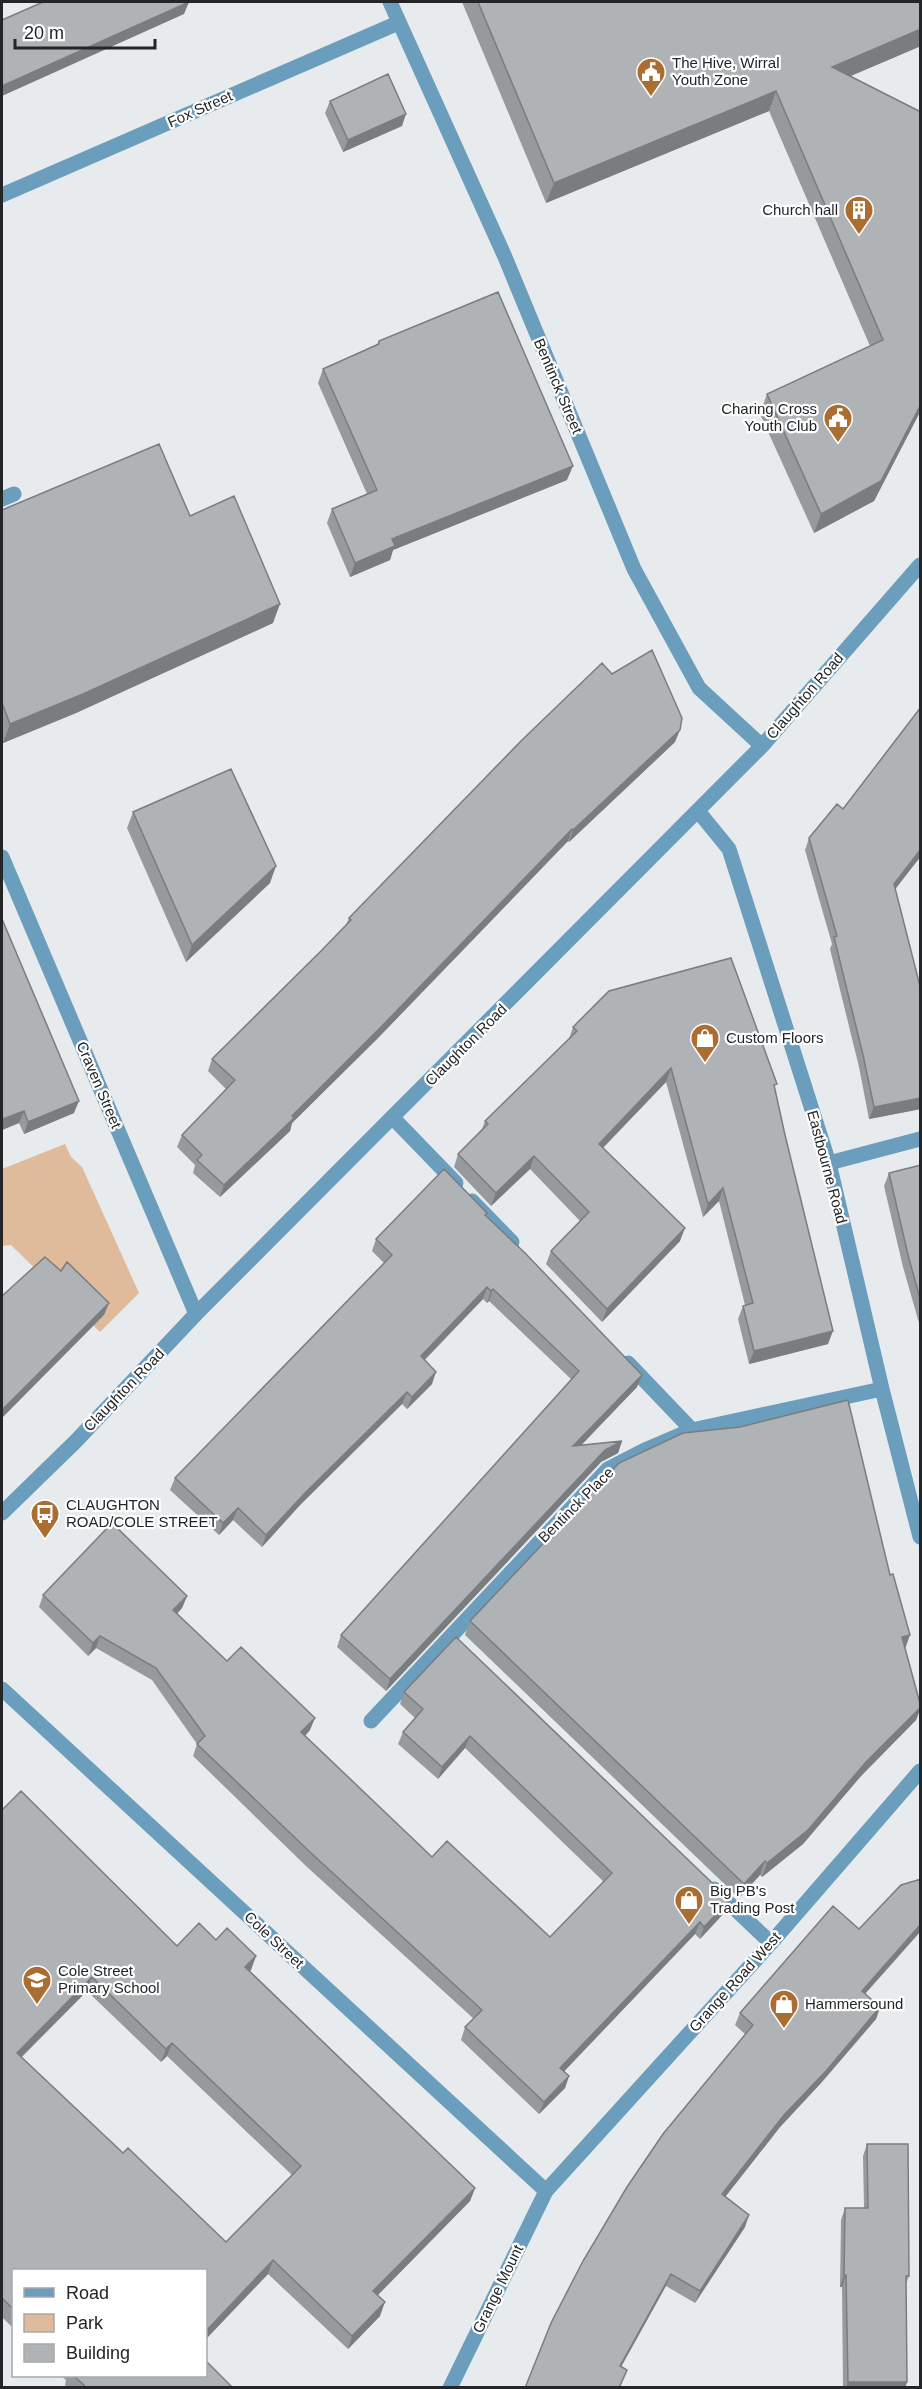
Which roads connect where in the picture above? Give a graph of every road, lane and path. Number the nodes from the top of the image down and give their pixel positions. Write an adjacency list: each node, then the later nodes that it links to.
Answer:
1 (390, 2): 2 (street, Bentinck Street)
2 (398, 23): 3 (street, Fox Street); 5 (street, Bentinck Street)
3 (2, 195)
4 (921, 566): 5 (street, Claughton Road)
5 (762, 746): 6 (street, Claughton Road)
6 (698, 811): 8 (street, Claughton Road); 10 (street, Eastbourne Road)
7 (2, 856): 12 (street, Craven Street)
8 (393, 1118): 11 (street); 12 (street, Claughton Road)
9 (921, 1139): 10 (street)
10 (829, 1163): 14 (street, Eastbourne Road)
11 (520, 1250)
12 (196, 1314): 16 (street, Claughton Road)
13 (618, 1353): 15 (street)
14 (882, 1389): 15 (street, Bentinck Place); 17 (street, Eastbourne Road)
15 (692, 1431): 19 (street, Bentinck Place)
16 (2, 1514)
17 (921, 1537)
18 (2, 1689): 23 (street, Cole Street)
19 (371, 1721)
20 (921, 1771): 22 (street, Grange Road West)
21 (703, 1878): 22 (street)
22 (771, 1943): 23 (street, Grange Road West)
23 (546, 2191): 24 (street, Grange Mount)
24 (450, 2388)

